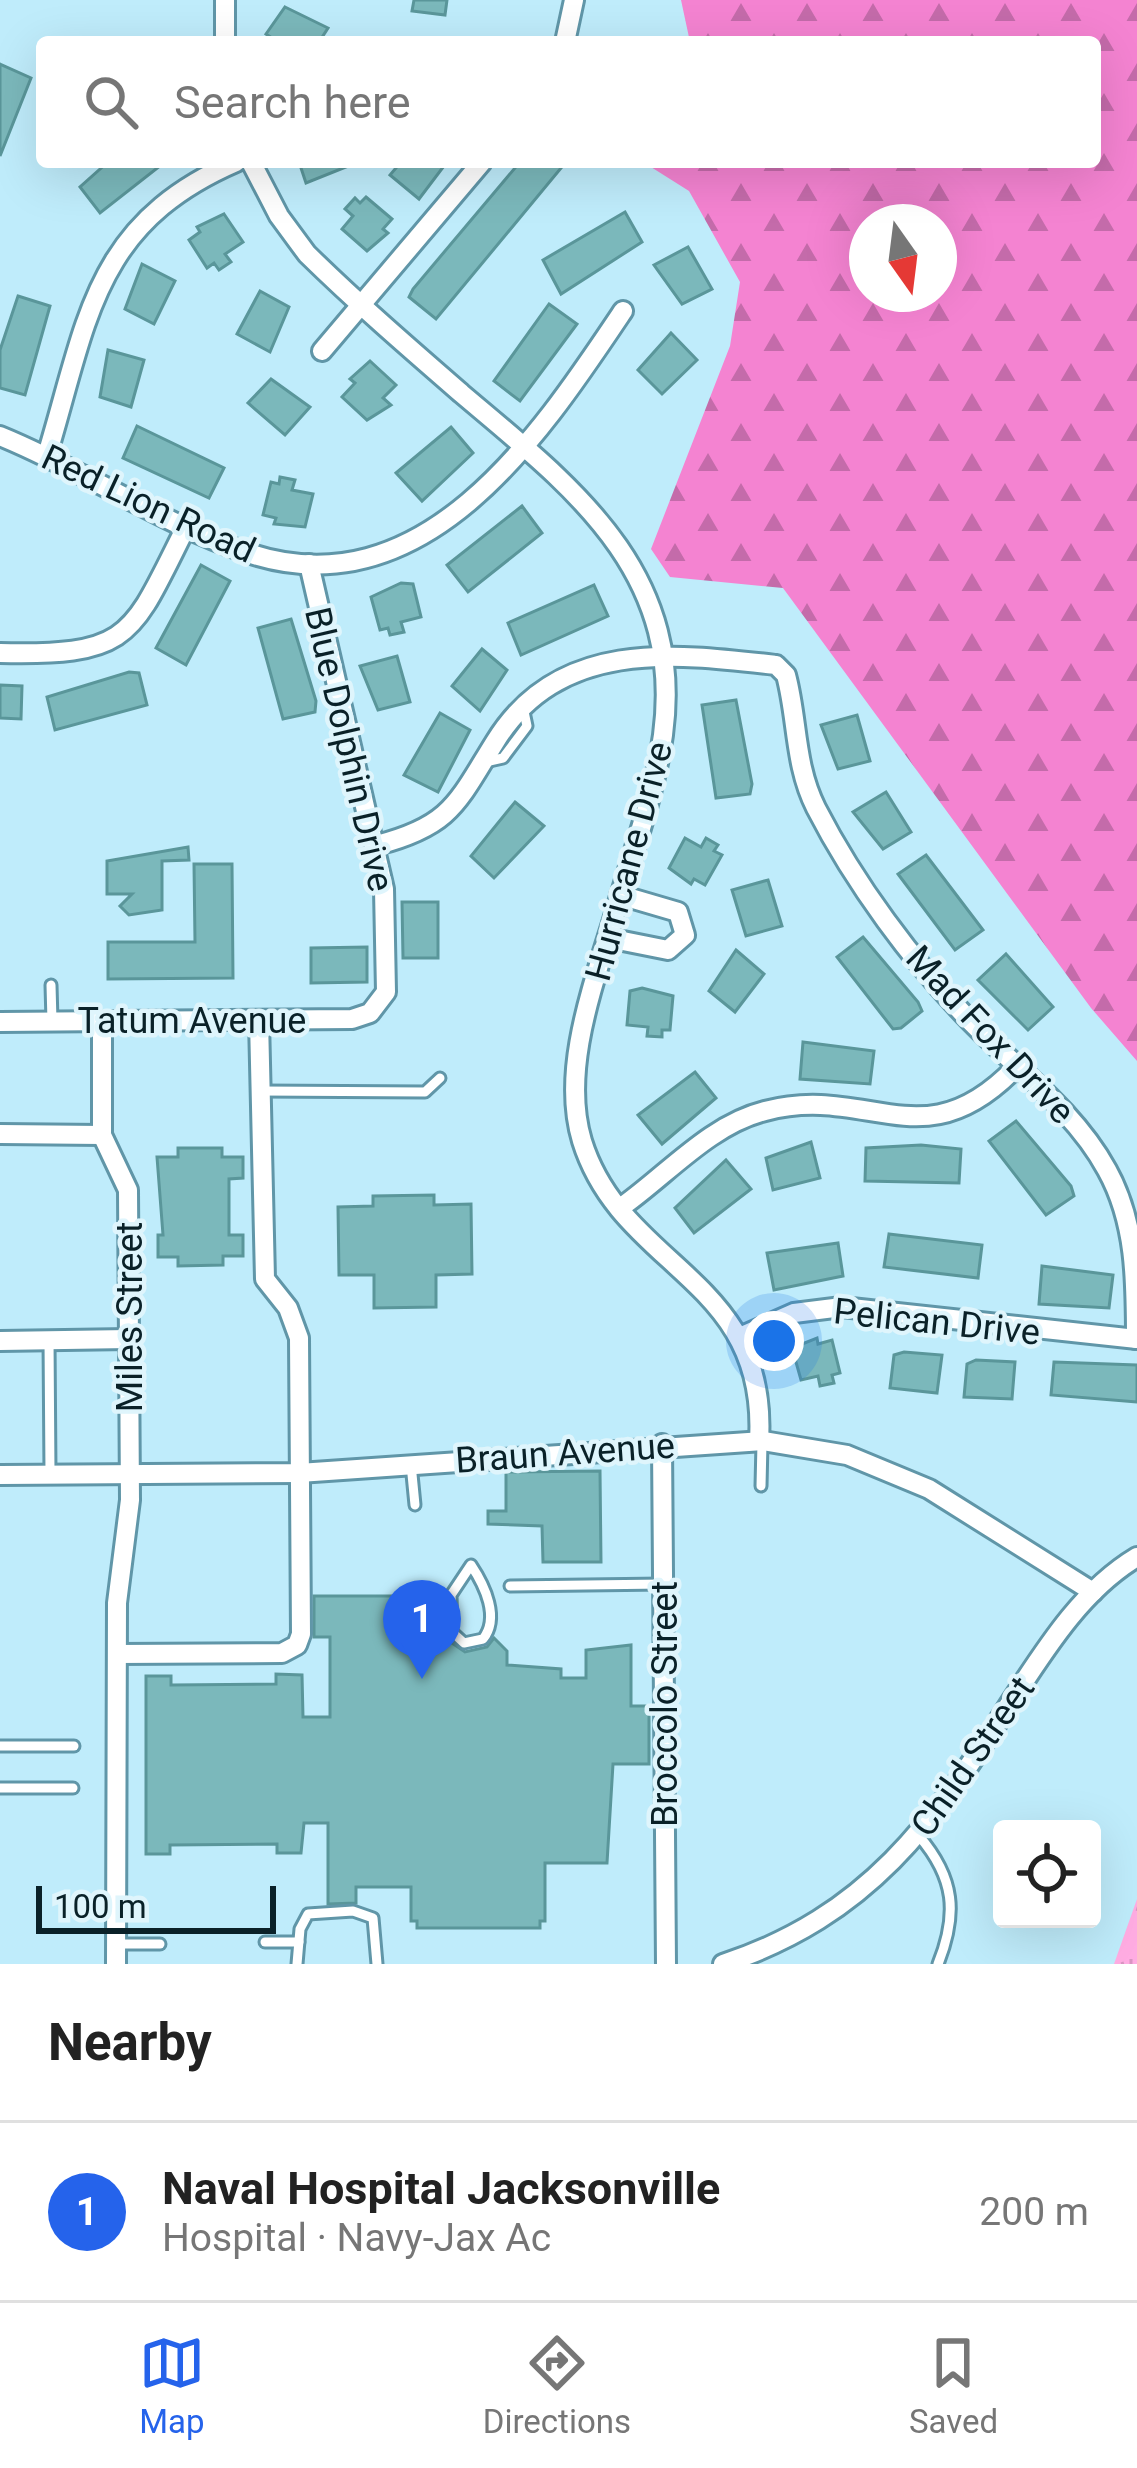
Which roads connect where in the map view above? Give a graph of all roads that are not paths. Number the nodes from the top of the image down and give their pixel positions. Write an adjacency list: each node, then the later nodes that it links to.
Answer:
1 (225, 0): 3 (street)
2 (574, 0): 4 (street)
3 (225, 36)
4 (566, 36)
5 (224, 168): 13 (street)
6 (254, 168): 8 (street, Hurricane Drive)
7 (477, 168): 8 (street)
8 (360, 305): 10 (street); 12 (street, Hurricane Drive)
9 (623, 311): 12 (street, Red Lion Road)
10 (322, 351)
11 (0, 436): 13 (street, Red Lion Road)
12 (523, 446): 15 (street, Red Lion Road); 17 (street, Hurricane Drive)
13 (47, 455): 14 (street, Red Lion Road)
14 (187, 525): 15 (street, Red Lion Road); 16 (street)
15 (309, 564): 18 (street, Blue Dolphin Drive)
16 (0, 653)
17 (660, 654): 18 (street); 19 (street, Hurricane Drive); 27 (street, Mad Fox Drive)
18 (376, 845): 22 (street, Blue Dolphin Drive)
19 (620, 895): 20 (street, Hurricane Drive); 20 (street)
20 (608, 938): 32 (street, Hurricane Drive)
21 (51, 985): 24 (lane)
22 (379, 1004): 23 (street, Tatum Avenue)
23 (259, 1020): 25 (street, Tatum Avenue); 29 (street)
24 (52, 1021): 25 (street, Tatum Avenue); 26 (street, Tatum Avenue)
25 (102, 1021): 31 (street, Miles Street)
26 (0, 1022)
27 (1016, 1067): 32 (street); 35 (street, Mad Fox Drive)
28 (440, 1078): 29 (lane)
29 (261, 1091): 41 (street)
30 (0, 1134): 31 (street)
31 (103, 1135): 34 (street, Miles Street)
32 (620, 1208): 33 (street, Hurricane Drive)
33 (742, 1336): 35 (street, Pelican Drive); 38 (street, Hurricane Drive)
34 (129, 1339): 36 (street); 43 (street, Miles Street)
35 (1137, 1339)
36 (49, 1340): 37 (street); 44 (lane)
37 (0, 1341)
38 (761, 1441): 39 (street, Braun Avenue); 45 (lane); 51 (street, Braun Avenue)
39 (662, 1444): 40 (street, Braun Avenue); 49 (street, Broccolo Street)
40 (411, 1464): 41 (street, Braun Avenue); 46 (lane)
41 (299, 1473): 43 (street, Braun Avenue); 52 (street)
42 (0, 1475): 44 (street, Braun Avenue)
43 (130, 1475): 44 (street, Braun Avenue); 52 (street)
44 (50, 1476)
45 (761, 1486)
46 (415, 1504)
47 (1137, 1557): 51 (street, Child Street)
48 (471, 1565): 48 (lane)
49 (663, 1584): 50 (lane); 64 (street, Broccolo Street)
50 (510, 1586)
51 (1093, 1592): 57 (street, Child Street)
52 (116, 1654): 61 (street)
53 (0, 1746): 54 (lane)
54 (74, 1746)
55 (0, 1788): 56 (lane)
56 (73, 1788)
57 (919, 1836): 65 (street, Child Street); 66 (lane)
58 (265, 1942): 59 (lane)
59 (299, 1942): 62 (lane); 63 (lane)
60 (160, 1944): 61 (lane)
61 (116, 1954)
62 (297, 1964)
63 (377, 1964)
64 (666, 1964)
65 (723, 1964)
66 (938, 1964)

